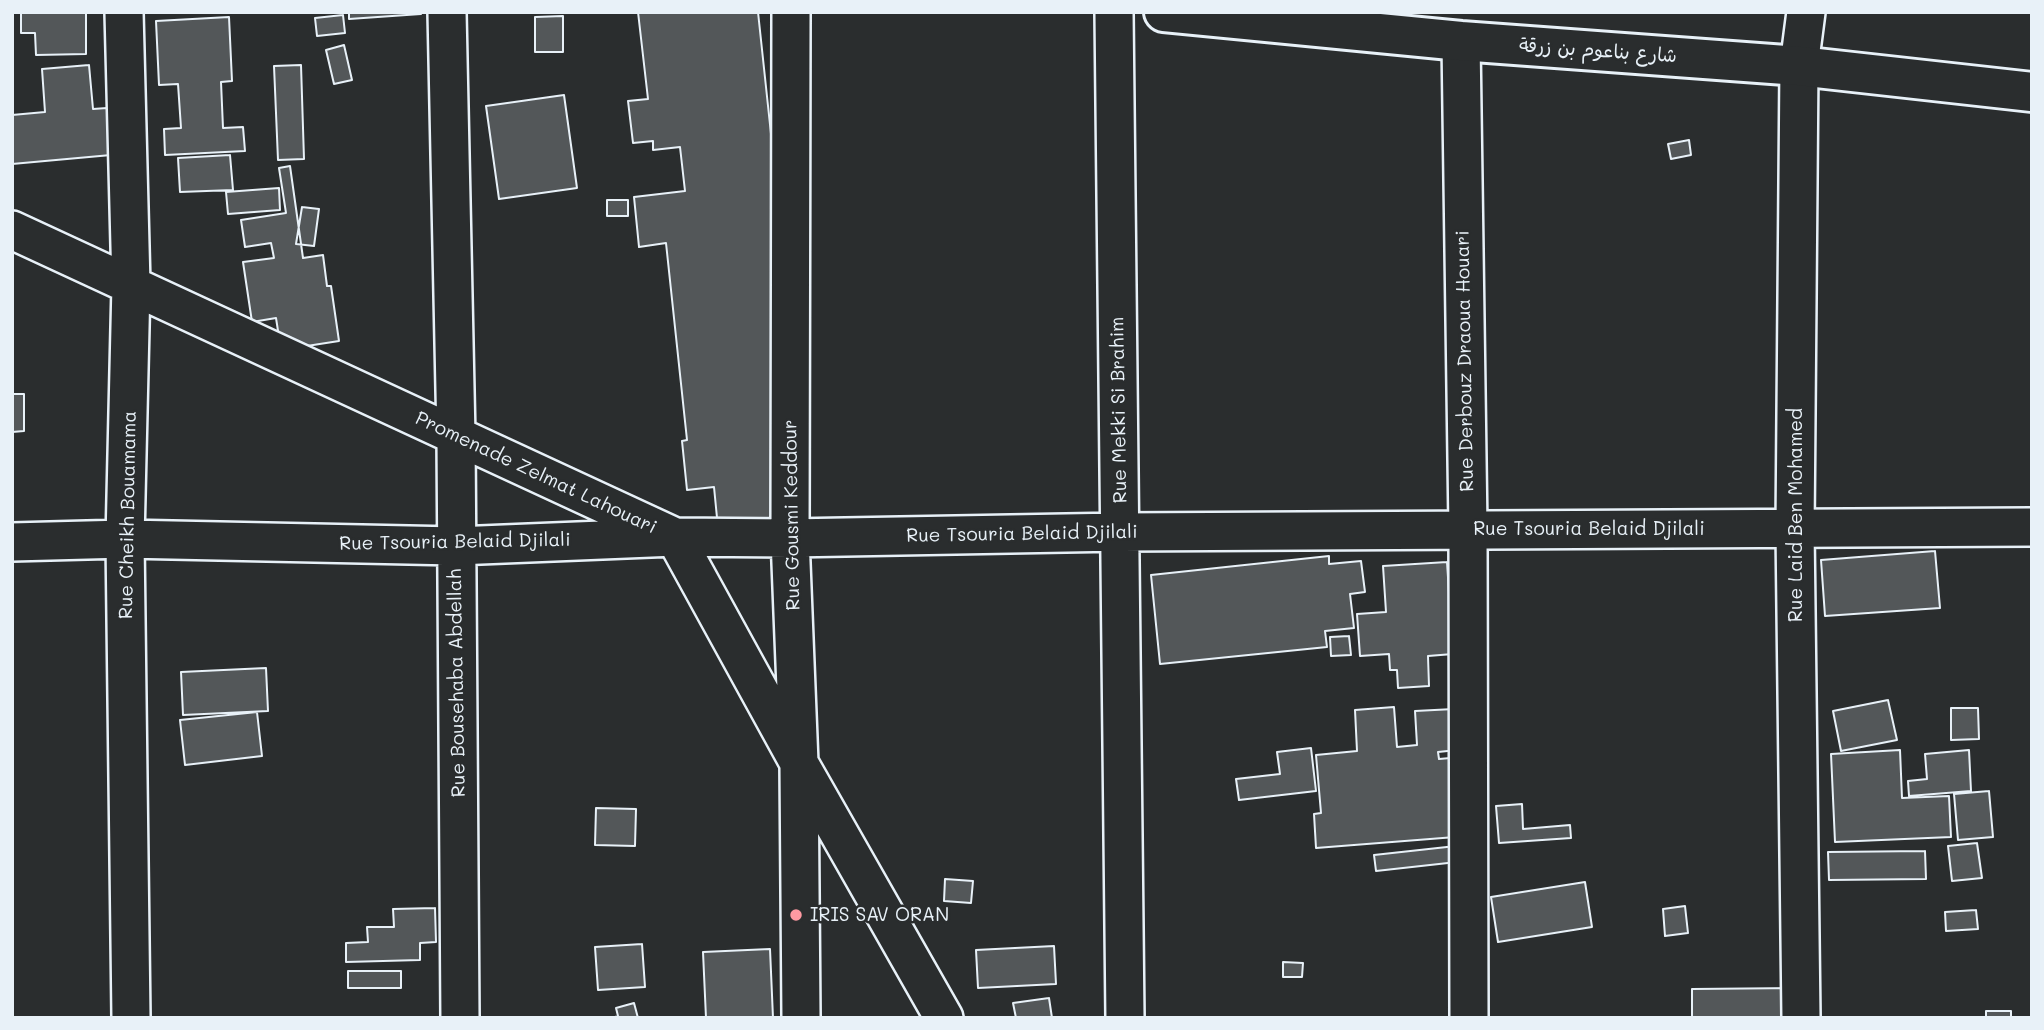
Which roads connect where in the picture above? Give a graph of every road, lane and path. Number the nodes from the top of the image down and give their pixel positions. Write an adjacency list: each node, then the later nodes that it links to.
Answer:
1 (124, 12): 11 (street, Rue Cheikh Bouamama)
2 (447, 12): 12 (street, Rue Bousehaba Abdellah)
3 (791, 12): 18 (street, Rue Gousmi Keddour)
4 (1114, 12): 16 (street, Rue Mekki Si Brahim)
5 (1164, 12): 7 (street, شارع بناعوم بن زرقة)
6 (1806, 12): 8 (street, Rue Laid Ben Mohamed)
7 (1461, 41): 8 (street, شارع بناعوم بن زرقة); 14 (street, Rue Derbouz Draoua Houari)
8 (1799, 66): 9 (street, شارع بناعوم بن زرقة); 15 (street, Rue Laid Ben Mohamed)
9 (2032, 92)
10 (12, 230): 11 (street, Promenade Zelmat Lahouari)
11 (131, 285): 12 (street, Promenade Zelmat Lahouari); 19 (street, Rue Cheikh Bouamama)
12 (456, 437): 17 (street, Promenade Zelmat Lahouari); 21 (street, Rue Bousehaba Abdellah)
13 (2032, 527): 15 (street, Rue Tsouria Belaid Djilali)
14 (1468, 529): 15 (street, Rue Tsouria Belaid Djilali); 16 (street, Rue Tsouria Belaid Djilali); 28 (street, Rue Derbouz Draoua Houari)
15 (1795, 529): 29 (street, Rue Laid Ben Mohamed)
16 (1121, 532): 18 (street, Rue Tsouria Belaid Djilali); 27 (street, Rue Mekki Si Brahim)
17 (675, 537): 18 (street, Rue Tsouria Belaid Djilali); 21 (street, Rue Tsouria Belaid Djilali); 22 (street, Promenade Zelmat Lahouari)
18 (790, 538): 22 (street, Rue Gousmi Keddour)
19 (125, 540): 20 (street, Rue Tsouria Belaid Djilali); 21 (street, Rue Tsouria Belaid Djilali); 23 (street, Rue Cheikh Bouamama)
20 (12, 542)
21 (456, 546): 24 (street, Rue Bousehaba Abdellah)
22 (799, 763): 25 (street, Rue Gousmi Keddour); 26 (street, Promenade Zelmat Lahouari)
23 (131, 1018)
24 (460, 1018)
25 (801, 1018)
26 (944, 1018)
27 (1125, 1018)
28 (1469, 1018)
29 (1801, 1018)

